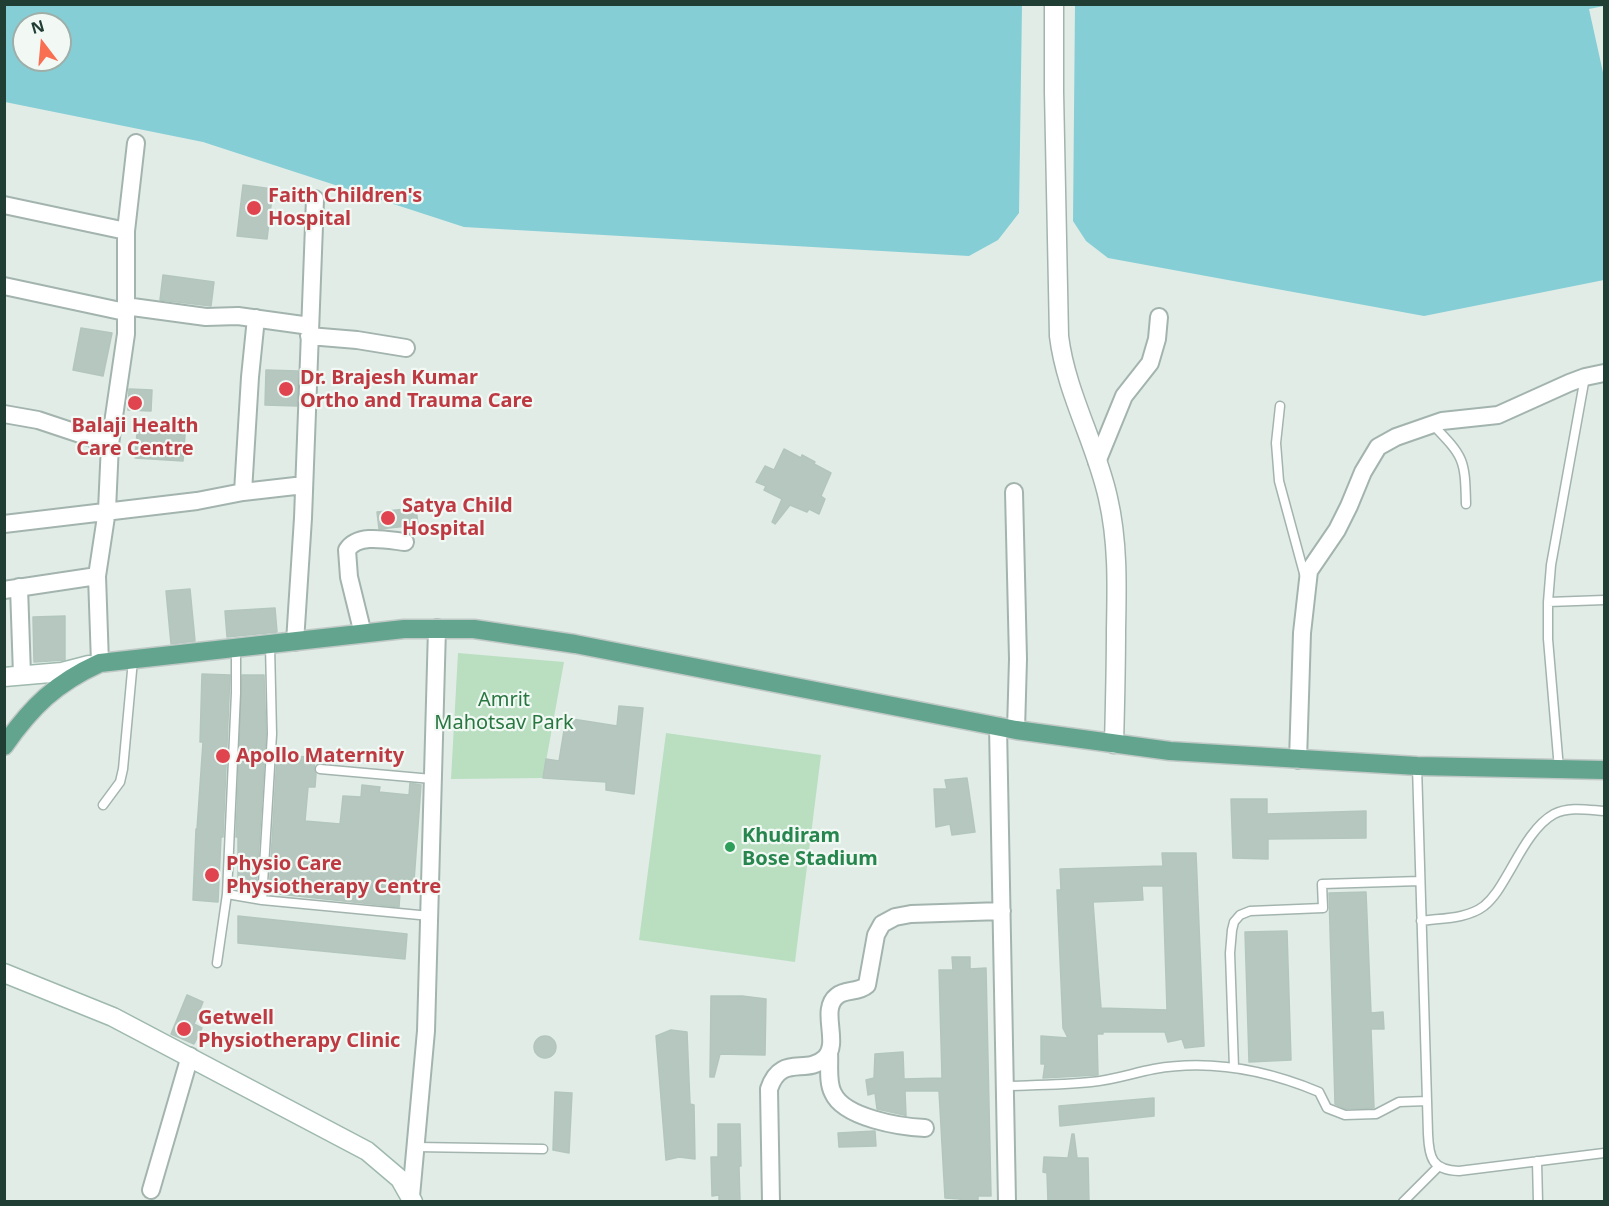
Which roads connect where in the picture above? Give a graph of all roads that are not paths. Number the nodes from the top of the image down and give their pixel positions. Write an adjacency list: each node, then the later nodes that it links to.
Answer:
1 (1054, 4): 18 (street)
2 (136, 143): 5 (street)
3 (315, 199): 10 (street)
4 (4, 205): 5 (street)
5 (126, 231): 7 (street)
6 (4, 286): 7 (street)
7 (125, 309): 9 (street); 17 (street)
8 (1159, 317): 18 (street)
9 (256, 318): 10 (street); 20 (street)
10 (310, 331): 11 (street); 19 (street)
11 (406, 348)
12 (1605, 373): 13 (street)
13 (1585, 377): 16 (street); 30 (lane)
14 (1280, 406): 27 (lane)
15 (4, 414): 17 (street)
16 (1432, 424): 22 (lane); 27 (street)
17 (110, 444): 23 (street)
18 (1097, 462): 41 (street)
19 (304, 485): 20 (street); 33 (street)
20 (243, 492): 23 (street)
21 (1014, 492): 40 (street)
22 (1467, 504)
23 (107, 510): 24 (street); 26 (street)
24 (4, 524)
25 (405, 542): 32 (street)
26 (98, 576): 28 (street); 37 (street)
27 (1306, 580): 43 (street)
28 (12, 589): 38 (street)
29 (1605, 600): 30 (lane)
30 (1548, 602): 46 (lane)
31 (436, 628): 32 (main road); 39 (main road); 48 (street)
32 (363, 634): 33 (main road)
33 (295, 642): 34 (main road)
34 (270, 645): 35 (main road); 53 (lane)
35 (236, 649): 36 (main road); 52 (lane)
36 (133, 660): 37 (main road); 49 (lane)
37 (100, 663): 38 (street); 42 (main road)
38 (13, 676)
39 (998, 726): 40 (main road); 54 (street)
40 (1017, 730): 41 (main road)
41 (1114, 744): 43 (main road)
42 (4, 746)
43 (1298, 760): 44 (main road)
44 (1417, 766): 46 (main road); 51 (lane)
45 (320, 769): 48 (lane)
46 (1559, 769): 47 (main road)
47 (1605, 770)
48 (432, 779): 55 (street)
49 (103, 805)
50 (1605, 811): 56 (lane)
51 (1420, 881): 56 (lane); 61 (lane)
52 (227, 894): 53 (lane); 57 (lane)
53 (262, 900): 55 (lane)
54 (1002, 911): 59 (street); 62 (street)
55 (430, 916): 65 (street)
56 (1421, 921): 63 (lane)
57 (216, 963)
58 (4, 973): 60 (street)
59 (829, 1052): 64 (street); 72 (street)
60 (190, 1056): 70 (street); 71 (street)
61 (1234, 1068): 62 (lane); 63 (lane)
62 (1005, 1086): 73 (street)
63 (1427, 1101): 69 (lane)
64 (926, 1128)
65 (416, 1147): 66 (lane); 71 (street)
66 (543, 1149)
67 (1605, 1153): 68 (lane)
68 (1537, 1161): 69 (lane); 75 (lane)
69 (1438, 1167): 74 (lane)
70 (151, 1190)
71 (412, 1199)
72 (771, 1202)
73 (1007, 1202)
74 (1403, 1202)
75 (1538, 1202)

